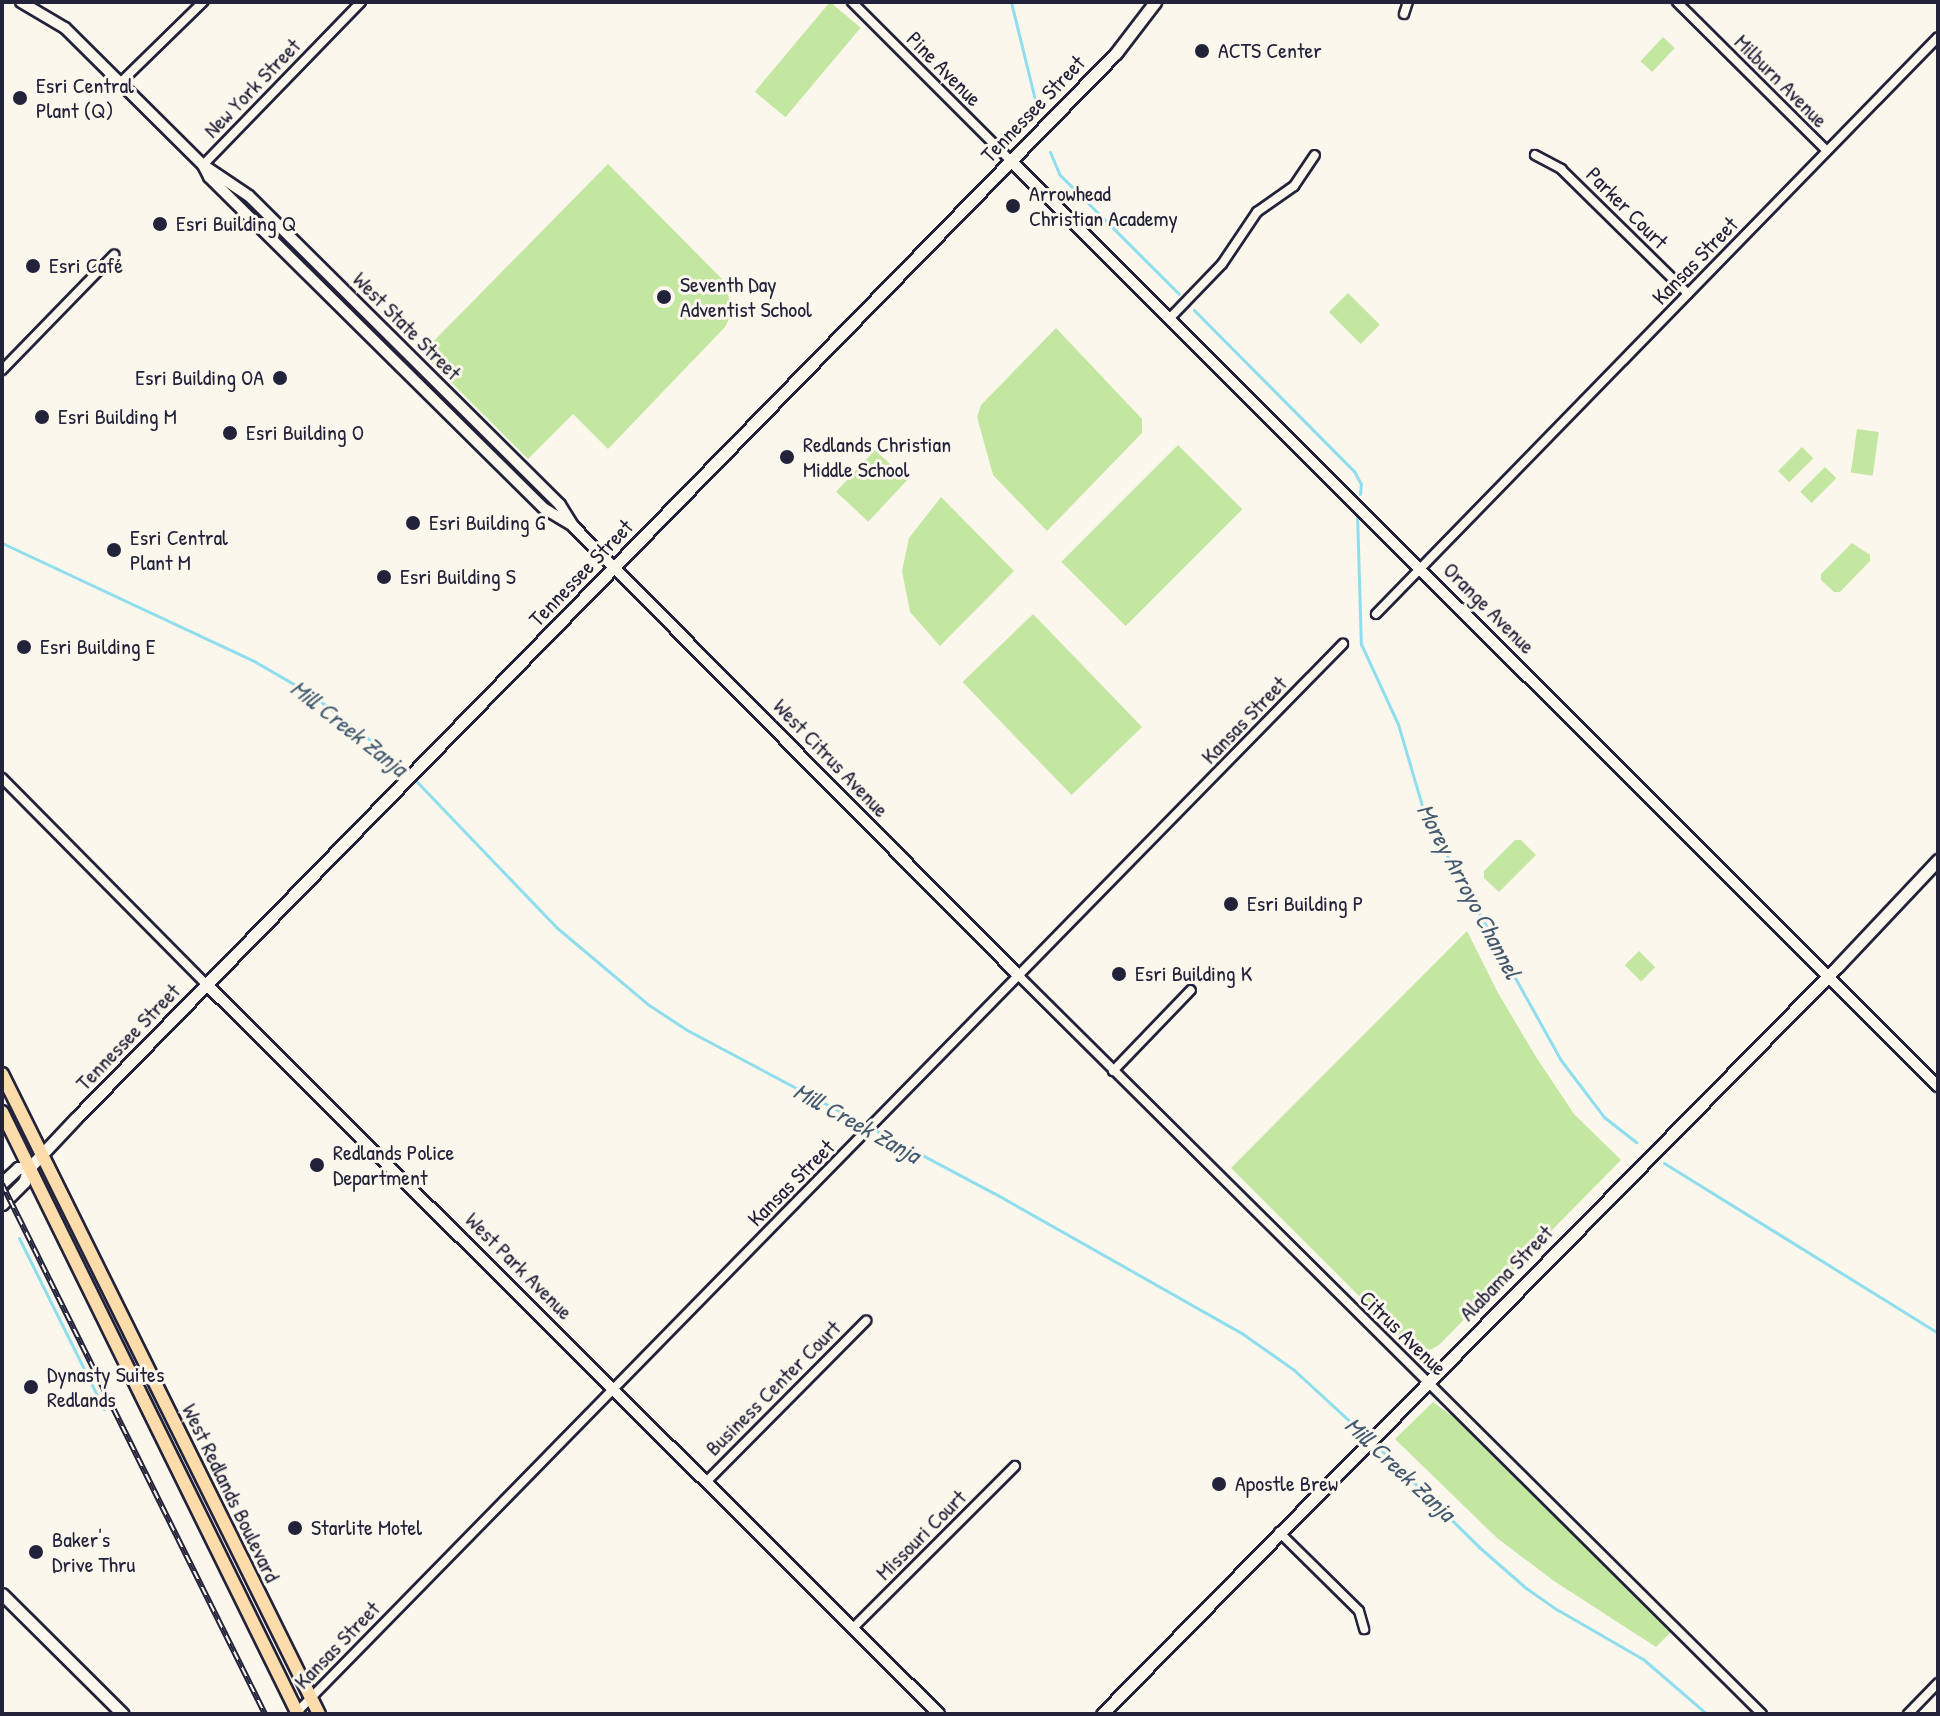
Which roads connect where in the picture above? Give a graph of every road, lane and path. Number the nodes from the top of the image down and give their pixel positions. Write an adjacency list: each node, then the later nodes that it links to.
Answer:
1 (21, 2): 10 (street, West State Street)
2 (203, 2): 10 (street)
3 (361, 2): 15 (street, New York Street)
4 (852, 2): 14 (street, Pine Avenue)
5 (1155, 2): 14 (main road, Tennessee Street)
6 (1408, 2): 8 (street)
7 (1678, 2): 11 (street, Milburn Avenue)
8 (1404, 14)
9 (1938, 37): 11 (street, Kansas Street)
10 (121, 82): 15 (street, West State Street)
11 (1827, 151): 17 (street, Kansas Street)
12 (1315, 155): 18 (street)
13 (1535, 155): 17 (street, Parker Court)
14 (1011, 161): 18 (street, Orange Avenue); 20 (main road, Tennessee Street)
15 (203, 165): 20 (street, West State Street)
16 (114, 255): 19 (street)
17 (1688, 294): 21 (street, Kansas Street)
18 (1170, 318): 21 (street, Orange Avenue)
19 (2, 370)
20 (615, 567): 26 (street, West Citrus Avenue); 28 (main road, Tennessee Street)
21 (1420, 568): 22 (street, Kansas Street); 27 (street, Orange Avenue)
22 (1376, 614)
23 (1343, 644): 26 (street, Kansas Street)
24 (2, 778): 28 (street, West Park Avenue)
25 (1938, 860): 27 (main road, Alabama Street)
26 (1019, 976): 30 (street, Citrus Avenue); 40 (street, Kansas Street)
27 (1827, 976): 32 (street, Orange Avenue); 39 (main road, Alabama Street)
28 (206, 984): 34 (main road, Tennessee Street); 40 (street, West Park Avenue)
29 (1191, 990): 30 (street)
30 (1113, 1071): 39 (street, Citrus Avenue)
31 (2, 1074): 34 (main road, West Redlands Boulevard)
32 (1938, 1086)
33 (2, 1112): 35 (main road, West Redlands Boulevard)
34 (41, 1154): 35 (main road, Tennessee Street); 48 (main road, West Redlands Boulevard)
35 (29, 1168): 36 (main road, Tennessee Street); 37 (main road, Tennessee Street); 49 (main road, West Redlands Boulevard)
36 (2, 1183)
37 (2, 1204)
38 (866, 1321): 42 (street, Business Center Court)
39 (1427, 1383): 43 (main road, Alabama Street); 54 (street, Citrus Avenue)
40 (614, 1389): 42 (street, West Park Avenue); 48 (street, Kansas Street)
41 (1015, 1466): 45 (street, Missouri Court)
42 (707, 1481): 45 (street, West Park Avenue)
43 (1279, 1532): 46 (street); 53 (main road, Alabama Street)
44 (2, 1594): 50 (main road)
45 (853, 1628): 52 (street, West Park Avenue)
46 (1364, 1629)
47 (1938, 1683): 55 (street)
48 (311, 1698): 49 (street, Kansas Street); 51 (main road, West Redlands Boulevard)
49 (297, 1713)
50 (123, 1714)
51 (319, 1714)
52 (939, 1714)
53 (1102, 1714)
54 (1762, 1714)
55 (1908, 1714)

